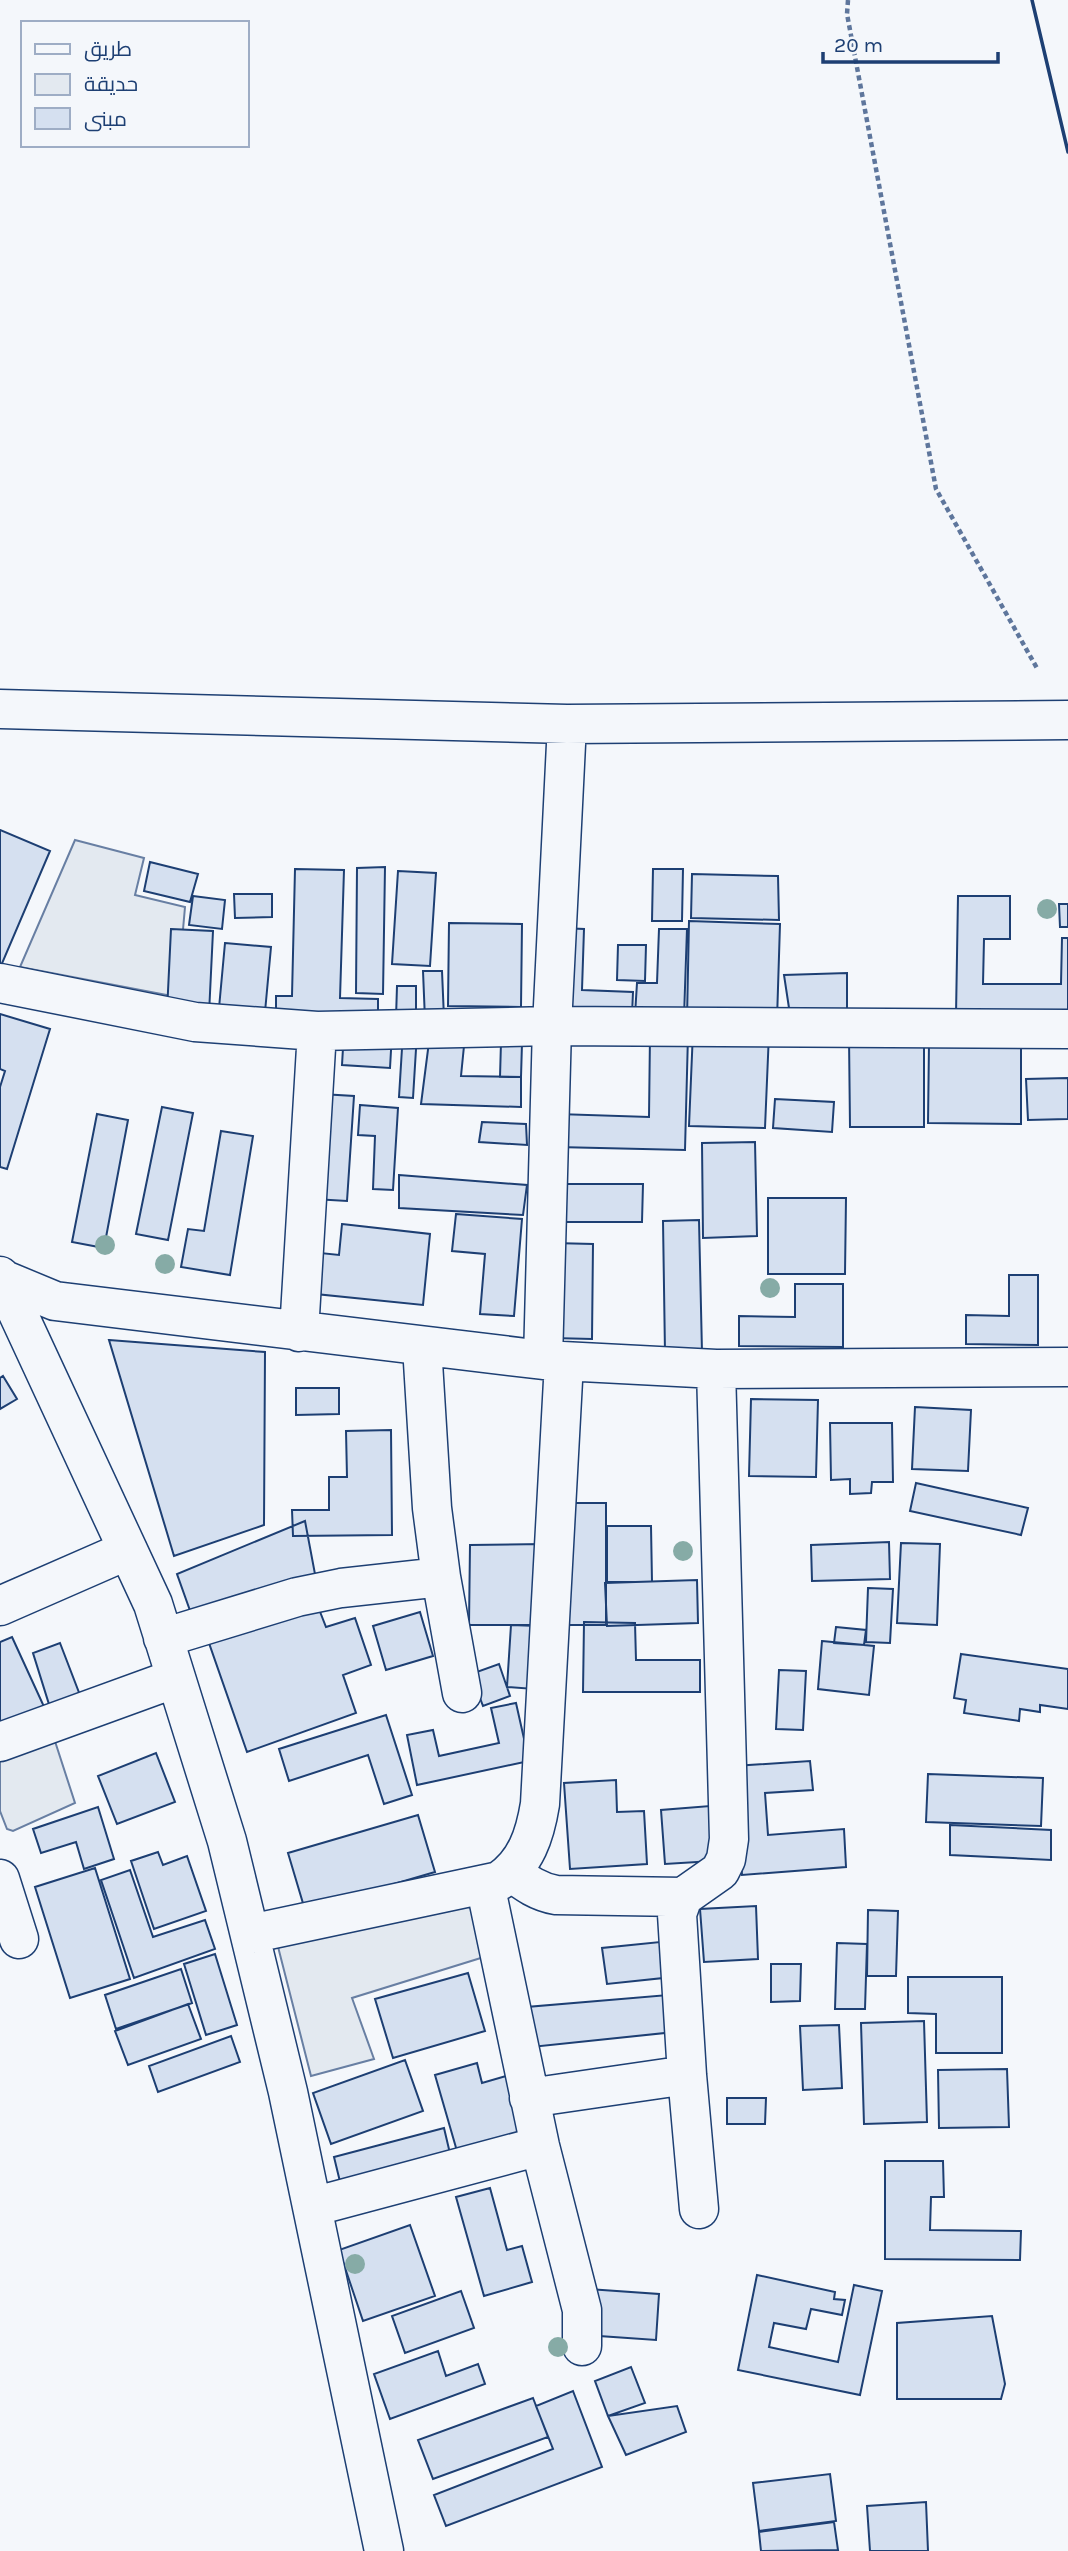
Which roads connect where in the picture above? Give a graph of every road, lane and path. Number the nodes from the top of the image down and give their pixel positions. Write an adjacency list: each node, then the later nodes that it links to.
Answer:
1 (848, 0): 3 (path)
2 (0, 709): 4 (street)
3 (1067, 720): 4 (street)
4 (567, 724): 6 (street)
5 (0, 983): 8 (street)
6 (552, 1026): 7 (street); 8 (street); 12 (street)
7 (1068, 1029)
8 (317, 1031): 10 (street)
9 (1, 1277): 10 (street); 15 (street)
10 (299, 1332): 11 (street)
11 (422, 1346): 12 (street); 16 (street)
12 (553, 1361): 14 (street); 22 (street)
13 (1068, 1367): 14 (street)
14 (716, 1369): 24 (street)
15 (128, 1550): 17 (street); 18 (street)
16 (441, 1577): 18 (street); 20 (street)
17 (0, 1606)
18 (163, 1638): 19 (street)
19 (176, 1678): 21 (street); 25 (street)
20 (462, 1693)
21 (0, 1742)
22 (498, 1878): 24 (street); 25 (street); 28 (street)
23 (0, 1879): 26 (street)
24 (683, 1897): 27 (street)
25 (250, 1934): 30 (street)
26 (19, 1940)
27 (687, 2075): 28 (street); 31 (street)
28 (529, 2098): 29 (street)
29 (540, 2146): 30 (street); 32 (street)
30 (312, 2207): 33 (street)
31 (699, 2209)
32 (582, 2346)
33 (384, 2551)

